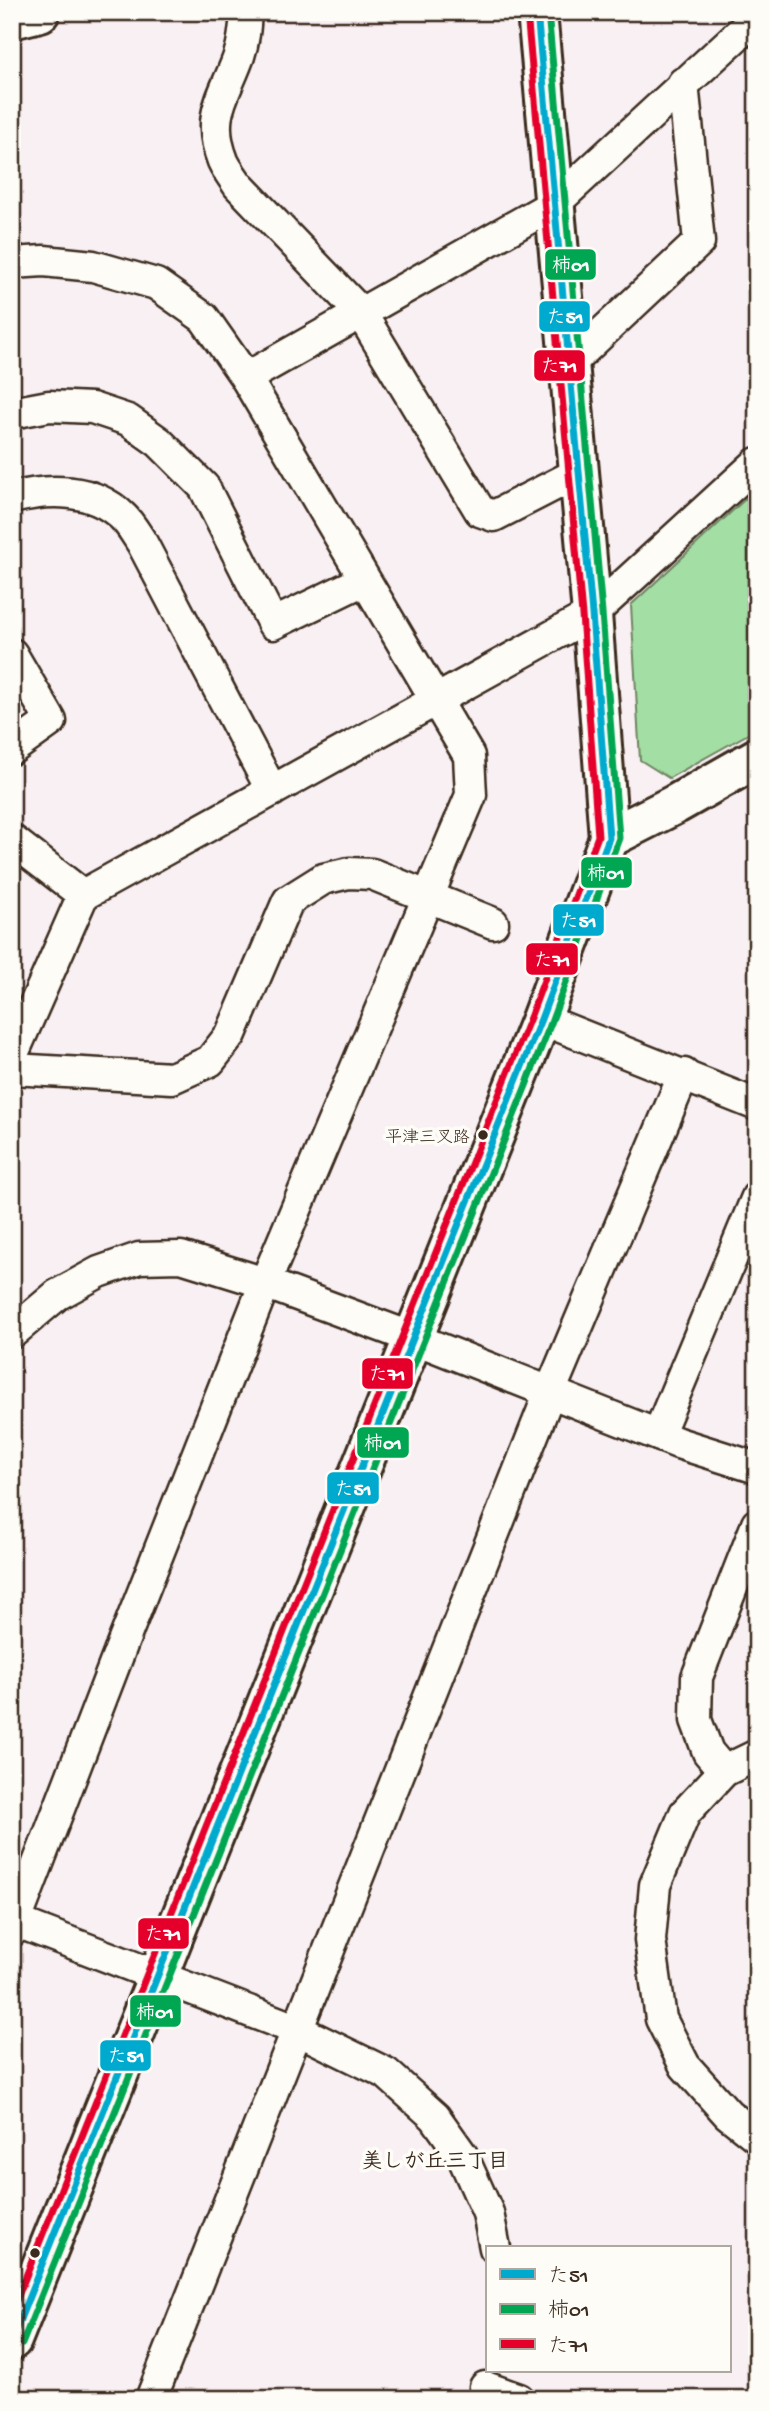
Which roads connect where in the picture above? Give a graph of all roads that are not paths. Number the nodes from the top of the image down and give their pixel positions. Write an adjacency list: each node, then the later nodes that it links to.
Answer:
1 (40, 12): 5 (street)
2 (246, 12): 9 (street)
3 (537, 12): 7 (street)
4 (757, 16): 6 (street)
5 (12, 19)
6 (682, 83): 7 (street); 10 (street)
7 (554, 204): 9 (street); 10 (street)
8 (12, 263): 11 (street)
9 (361, 313): 11 (street); 14 (street)
10 (568, 365): 14 (street)
11 (246, 378): 16 (street)
12 (12, 413): 16 (street)
13 (757, 463): 17 (street)
14 (578, 473): 17 (street)
15 (12, 498): 22 (street)
16 (363, 580): 19 (street)
17 (593, 614): 19 (street); 23 (street)
18 (12, 654): 20 (street)
19 (437, 701): 22 (street); 26 (street)
20 (12, 749)
21 (757, 758): 23 (street)
22 (272, 791): 25 (street)
23 (609, 838): 28 (street)
24 (12, 840): 25 (street)
25 (83, 895): 29 (street)
26 (429, 896): 27 (street); 30 (street); 34 (street)
27 (493, 923)
28 (541, 1019): 31 (street); 36 (street)
29 (12, 1056)
30 (12, 1069)
31 (684, 1074): 32 (street); 37 (street)
32 (757, 1105)
33 (757, 1197): 38 (street)
34 (265, 1283): 35 (street); 36 (street); 43 (street)
35 (15, 1325)
36 (414, 1338): 37 (street); 44 (street)
37 (550, 1392): 38 (street); 45 (street)
38 (659, 1435): 39 (street)
39 (757, 1468)
40 (757, 1524): 42 (street)
41 (757, 1755): 42 (street)
42 (724, 1771): 46 (street)
43 (14, 1924): 44 (street)
44 (157, 1977): 45 (street); 48 (street)
45 (298, 2030): 47 (street); 50 (street)
46 (757, 2137)
47 (495, 2246)
48 (12, 2340)
49 (484, 2385): 51 (street)
50 (151, 2399)
51 (519, 2399)

